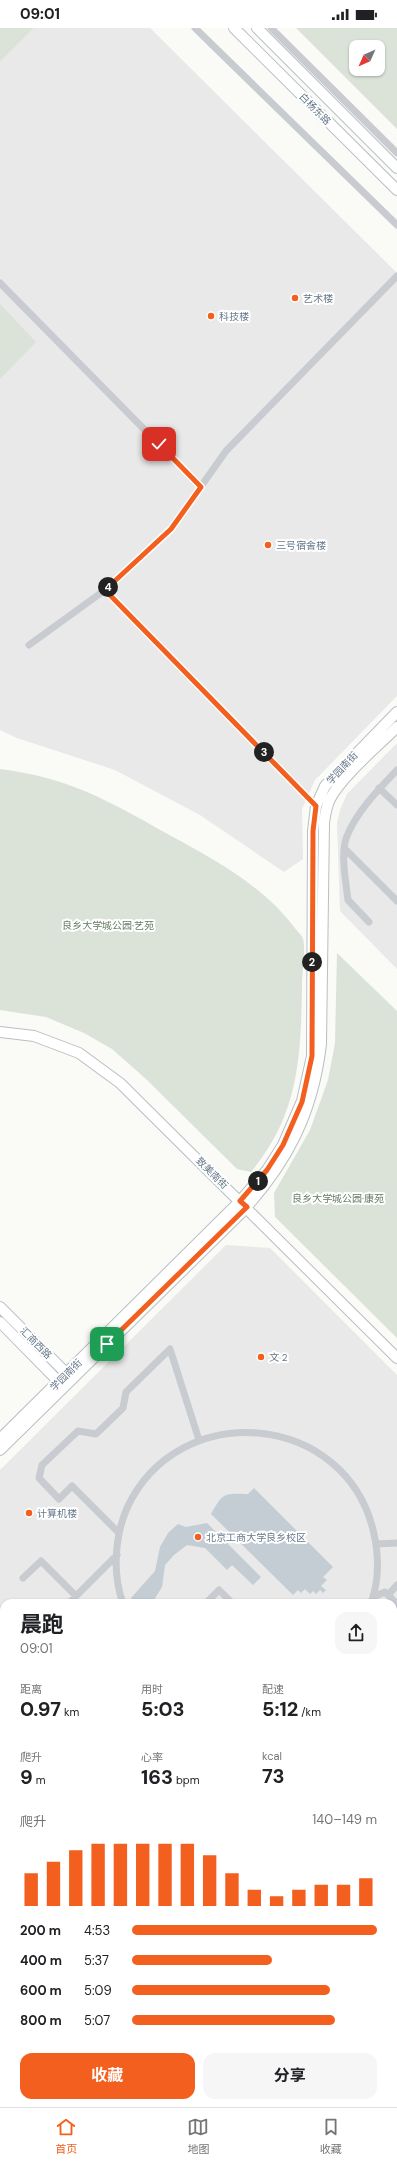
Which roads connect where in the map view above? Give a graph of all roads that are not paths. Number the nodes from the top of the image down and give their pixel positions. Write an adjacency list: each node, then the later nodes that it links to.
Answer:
1 (196, 28): 8 (street)
2 (234, 28): 7 (street, 白杨东路)
3 (257, 28): 6 (street, 白杨东路)
4 (271, 28): 5 (street)
5 (397, 153)
6 (397, 168)
7 (397, 190)
8 (397, 225)
9 (397, 276): 11 (street)
10 (0, 283): 11 (street)
11 (201, 487): 12 (street)
12 (105, 590): 13 (street); 19 (street)
13 (30, 645)
14 (397, 712): 19 (street, 学园南街)
15 (397, 727): 19 (street, 学园南街)
16 (397, 770): 17 (street)
17 (379, 788): 18 (street); 20 (street)
18 (397, 805)
19 (321, 808): 24 (street, 学园南街)
20 (345, 849): 21 (street); 22 (street)
21 (397, 901)
22 (369, 922)
23 (0, 1032): 24 (street, 致美南街)
24 (243, 1204): 27 (street, 致美南街); 28 (street, 学园南街)
25 (0, 1307): 28 (street, 汇商西路)
26 (0, 1322): 29 (street, 汇商西路)
27 (397, 1358)
28 (70, 1376): 29 (street, 学园南街)
29 (62, 1384): 30 (street, 学园南街); 32 (street, 学园南街)
30 (0, 1438)
31 (199, 1440): 33 (street); 33 (street); 35 (street)
32 (0, 1450)
33 (119, 1533): 36 (street)
34 (397, 1543): 35 (street)
35 (376, 1544): 45 (street)
36 (117, 1555): 40 (street); 42 (street)
37 (23, 1578): 40 (street)
38 (397, 1585): 39 (street)
39 (388, 1595): 46 (street); 47 (street)
40 (76, 1596): 41 (street)
41 (73, 1599)
42 (122, 1599)
43 (210, 1599): 44 (street)
44 (228, 1599)
45 (372, 1599)
46 (374, 1599)
47 (392, 1599)

